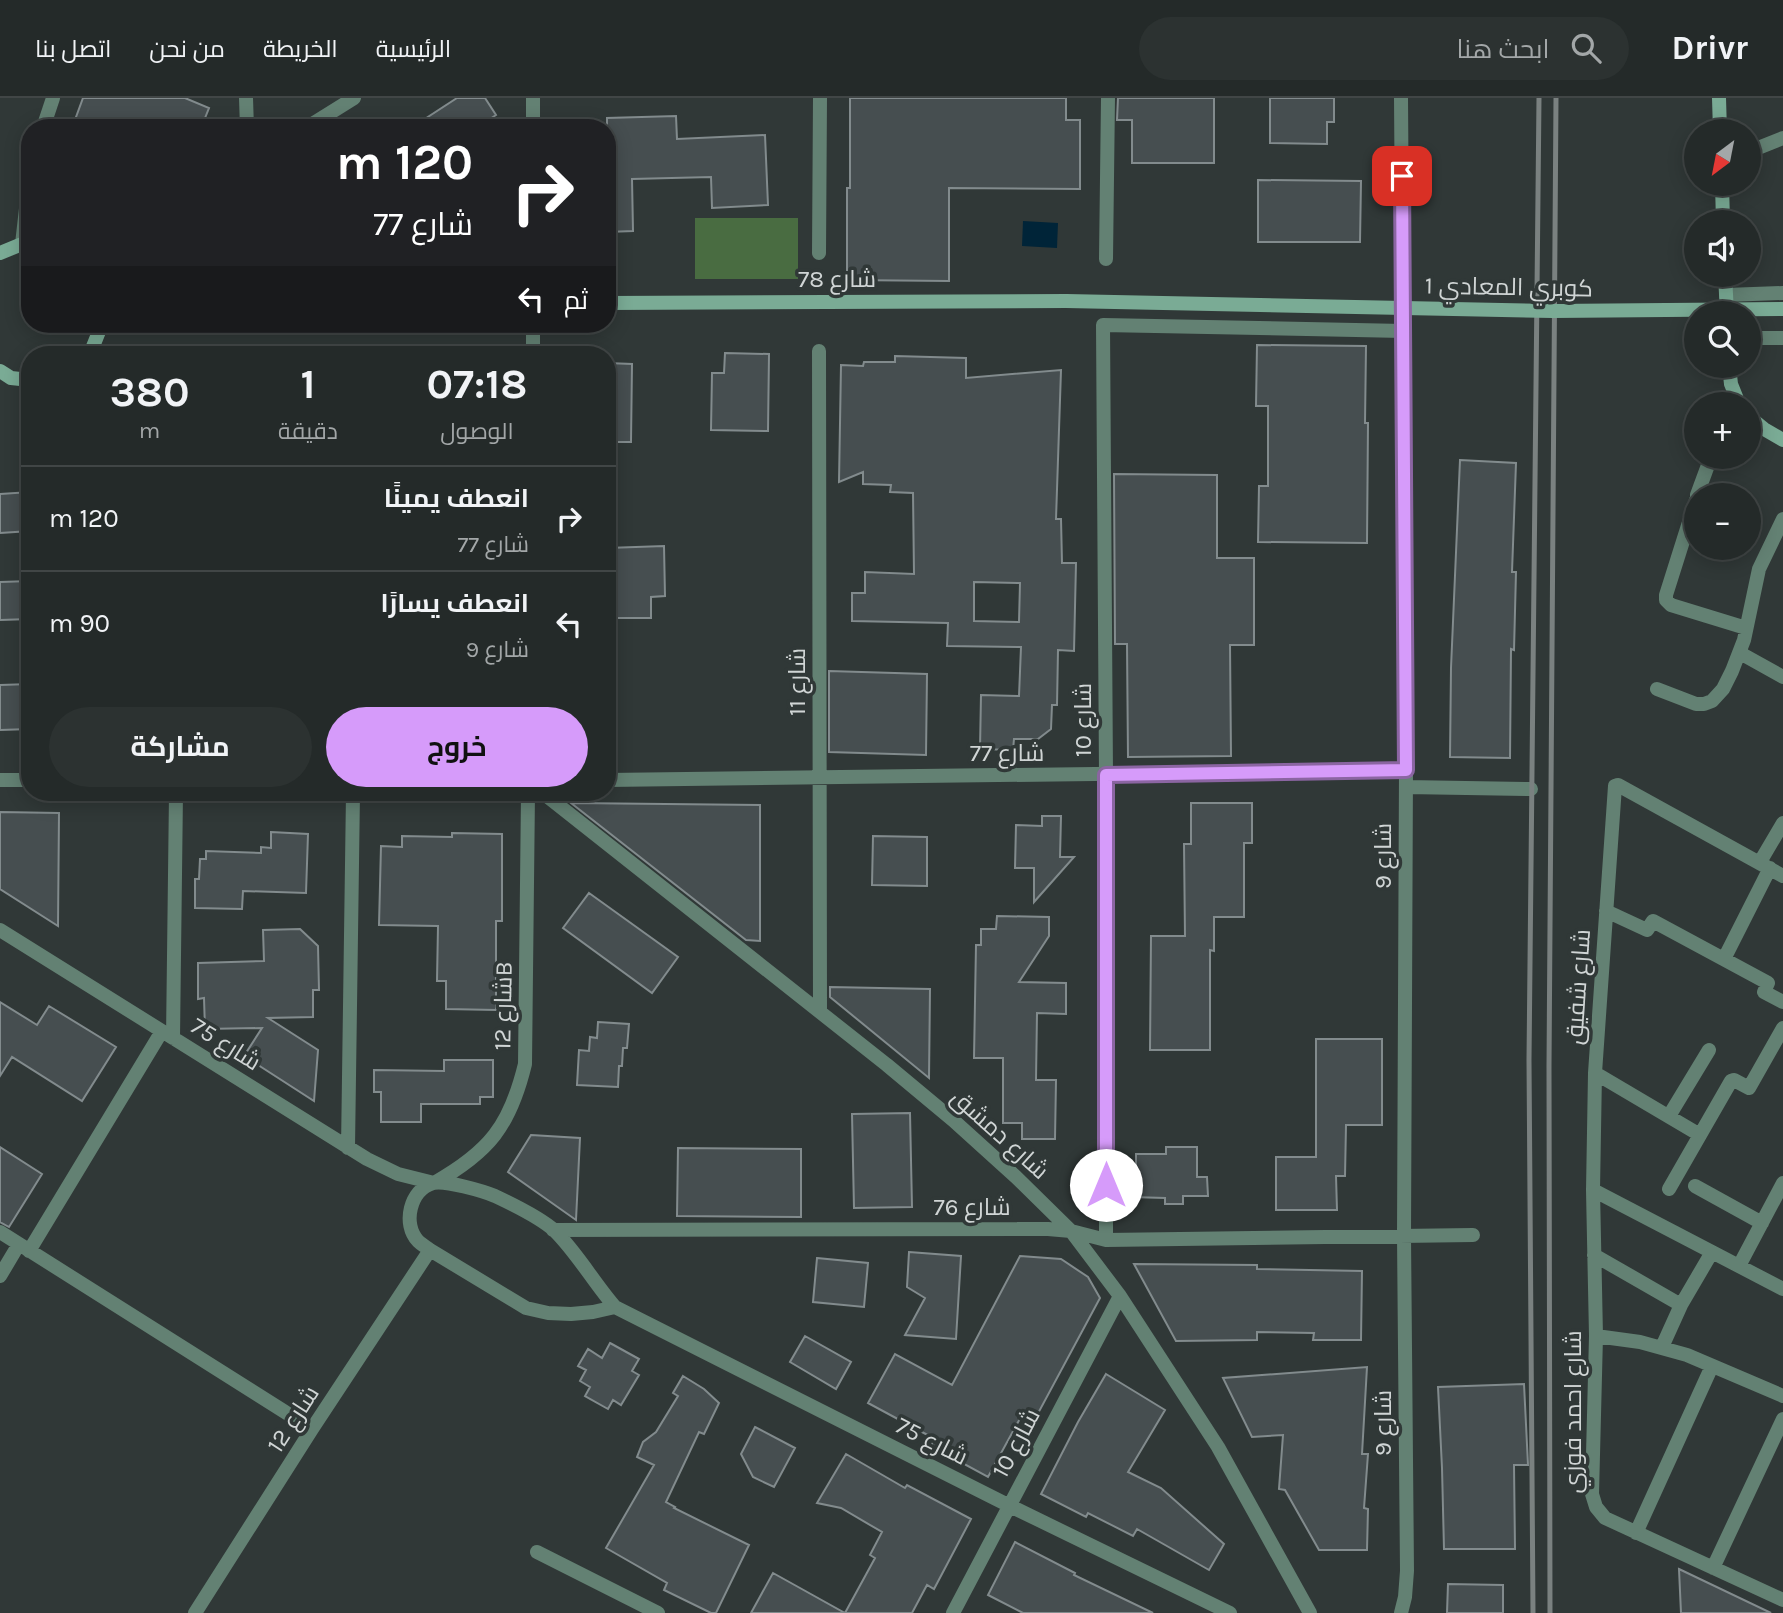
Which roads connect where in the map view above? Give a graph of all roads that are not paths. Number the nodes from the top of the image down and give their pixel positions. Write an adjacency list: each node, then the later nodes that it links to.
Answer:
1 (53, 98): 9 (street)
2 (246, 98): 10 (street)
3 (354, 98): 11 (street)
4 (533, 98): 12 (street)
5 (820, 98): 18 (street)
6 (1108, 98): 19 (street)
7 (1401, 98): 27 (street, شارع 9)
8 (1719, 98): 13 (street)
9 (46, 119)
10 (247, 119)
11 (320, 119)
12 (533, 119)
13 (1720, 119)
14 (1783, 138): 15 (street)
15 (1761, 147)
16 (21, 246): 17 (street)
17 (0, 253)
18 (819, 253)
19 (1106, 259)
20 (1726, 287): 22 (street)
21 (1783, 293): 22 (street)
22 (1726, 295): 24 (street)
23 (1066, 301): 25 (street, شارع 78); 26 (street, كوبري المعادي 1, bridge)
24 (1726, 301)
25 (616, 303)
26 (1783, 309)
27 (1404, 331): 41 (street, شارع 9); 42 (street, شارع 10)
28 (533, 334): 31 (street)
29 (1761, 338): 30 (street)
30 (1783, 338)
31 (533, 346)
32 (819, 351): 43 (street, شارع 11)
33 (1761, 427): 34 (street)
34 (1783, 440)
35 (1783, 519): 37 (street)
36 (1684, 538): 37 (street)
37 (1746, 628): 38 (street)
38 (1740, 653): 39 (street); 40 (street)
39 (1783, 677)
40 (1657, 689)
41 (1406, 770): 42 (street, شارع 77); 47 (street, شارع 9)
42 (1106, 775): 43 (street, شارع 77); 79 (street, شارع 10)
43 (820, 777): 46 (street, شارع 77); 60 (street, شارع 11)
44 (0, 780): 45 (street)
45 (21, 780)
46 (616, 780)
47 (1406, 787): 48 (street); 78 (street, شارع 9)
48 (1531, 789)
49 (176, 801): 62 (street)
50 (353, 801): 67 (street)
51 (528, 801): 68 (street, شارع 12B)
52 (553, 801): 60 (street, شارع دمشق)
53 (1783, 823): 54 (street)
54 (1765, 865): 55 (street); 56 (street, شارع شفيق); 58 (street)
55 (1783, 876)
56 (1606, 911): 58 (street); 64 (street, شارع شفيق)
57 (0, 930): 62 (street, شارع 75)
58 (1724, 959): 59 (street)
59 (1783, 1002)
60 (820, 1012): 75 (street, شارع دمشق)
61 (1783, 1028): 66 (street)
62 (168, 1034): 67 (street, شارع 75); 80 (street)
63 (1709, 1050): 65 (street)
64 (1595, 1073): 65 (street); 72 (street, شارع شفيق)
65 (1669, 1116): 66 (street)
66 (1700, 1135): 71 (street)
67 (348, 1148): 68 (street, شارع 75)
68 (434, 1183): 74 (street, شارع 75); 81 (street)
69 (1783, 1183): 73 (street)
70 (1695, 1186): 73 (street)
71 (1670, 1189)
72 (1593, 1190): 82 (street); 83 (street, شارع احمد فوزي)
73 (1762, 1223): 84 (street)
74 (553, 1230): 75 (street, شارع 76); 89 (street, شارع 75)
75 (1071, 1231): 79 (street, شارع 76); 87 (street, شارع دمشق)
76 (0, 1232): 80 (street)
77 (1473, 1235): 78 (street, شارع 76)
78 (1404, 1237): 79 (street, شارع 76); 108 (street, شارع 9)
79 (1106, 1240)
80 (24, 1247): 85 (street); 95 (street)
81 (430, 1250): 89 (street); 95 (street, شارع 12)
82 (1712, 1252): 84 (street); 88 (street)
83 (1594, 1255): 88 (street); 90 (street, شارع احمد فوزي)
84 (1739, 1266): 86 (street)
85 (0, 1276)
86 (1783, 1289)
87 (1120, 1296): 98 (street, شارع 10); 107 (street, شارع دمشق)
88 (1681, 1305): 91 (street)
89 (615, 1307): 98 (street, شارع 75)
90 (1597, 1336): 91 (street); 99 (street, شارع احمد فوزي)
91 (1662, 1347): 92 (street)
92 (1712, 1366): 93 (street); 99 (street)
93 (1783, 1396)
94 (1783, 1419): 96 (street)
95 (312, 1429): 103 (street, شارع 12)
96 (1772, 1441): 97 (street); 101 (street)
97 (1783, 1453)
98 (1009, 1505): 105 (street, شارع 10); 106 (street, شارع 75)
99 (1636, 1533): 101 (street, شارع احمد فوزي)
100 (537, 1552): 104 (street)
101 (1713, 1568): 102 (street, شارع احمد فوزي)
102 (1783, 1600)
103 (195, 1613)
104 (658, 1613)
105 (953, 1613)
106 (1230, 1613)
107 (1310, 1613)
108 (1401, 1613)

